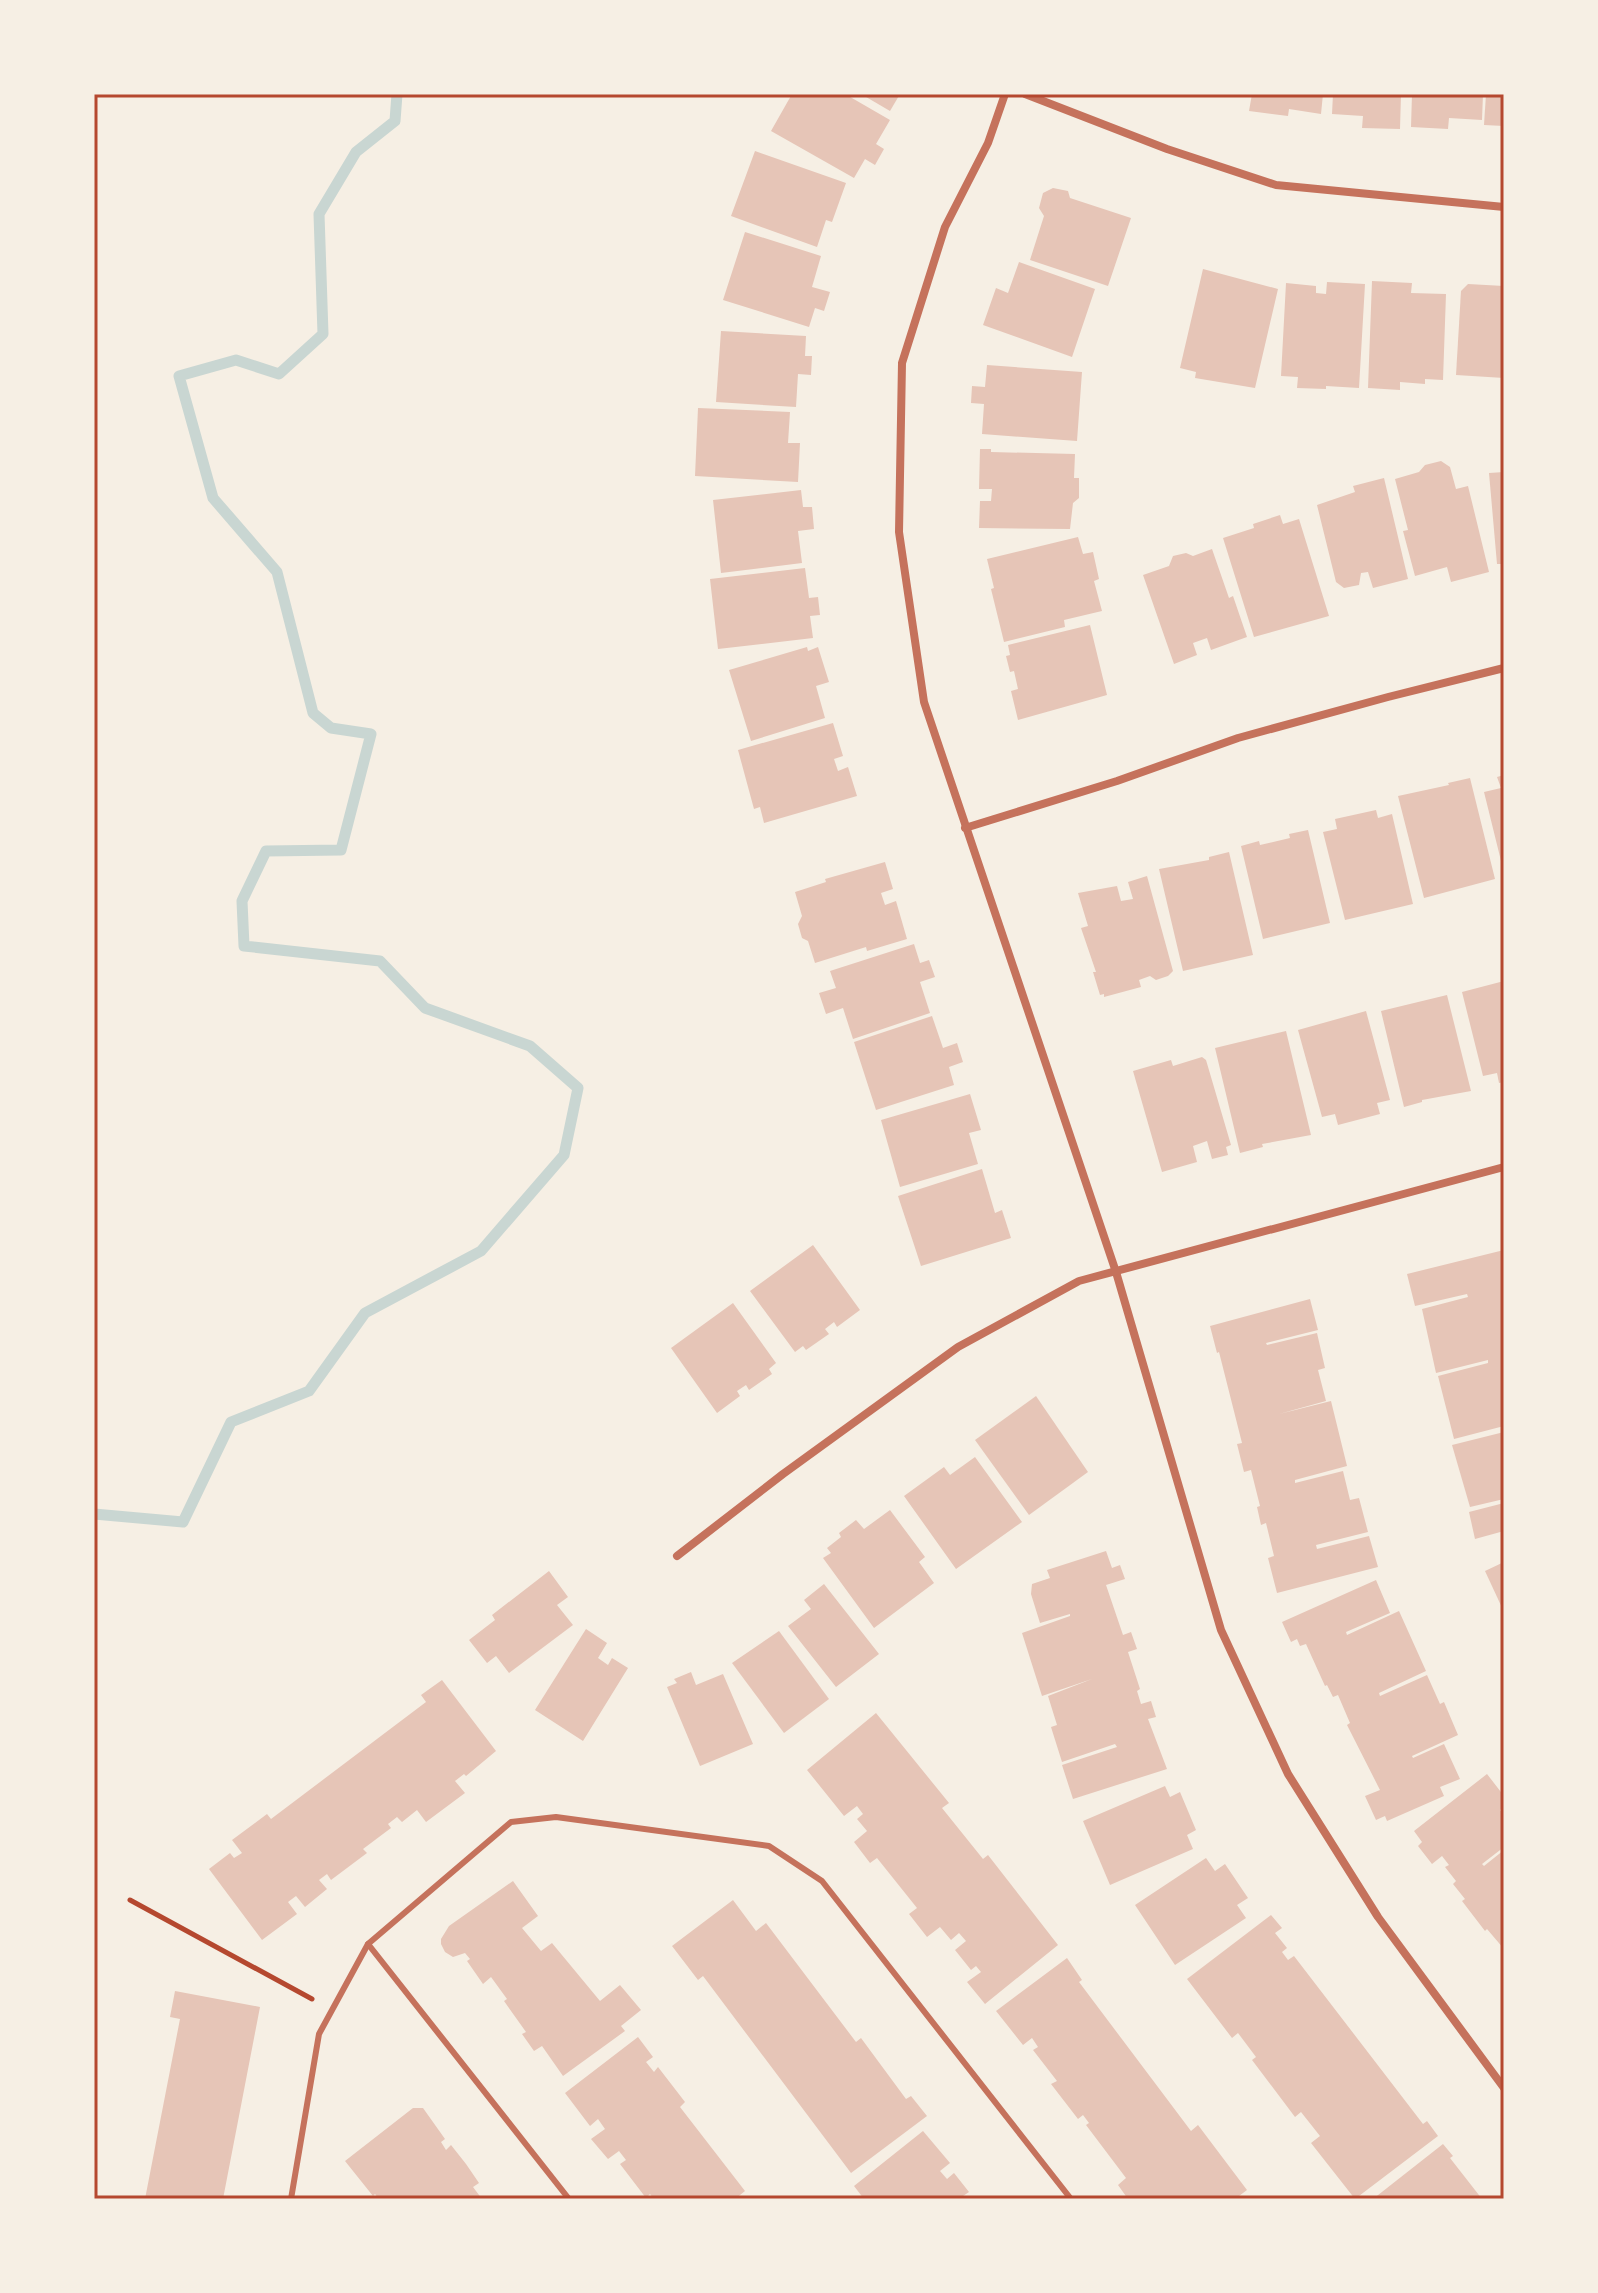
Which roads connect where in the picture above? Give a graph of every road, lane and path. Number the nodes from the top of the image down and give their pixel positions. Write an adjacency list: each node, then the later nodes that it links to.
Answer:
1 (1005, 94): 5 (street)
2 (1025, 94): 3 (street)
3 (1504, 207)
4 (1504, 668): 5 (street)
5 (965, 828): 7 (street)
6 (1504, 1167): 7 (street)
7 (1116, 1272): 8 (street); 12 (street)
8 (677, 1556)
9 (130, 1900): 11 (path)
10 (368, 1944): 11 (lane); 14 (lane); 15 (lane)
11 (332, 2010): 13 (lane)
12 (1504, 2088)
13 (291, 2199)
14 (569, 2199)
15 (1071, 2199)

